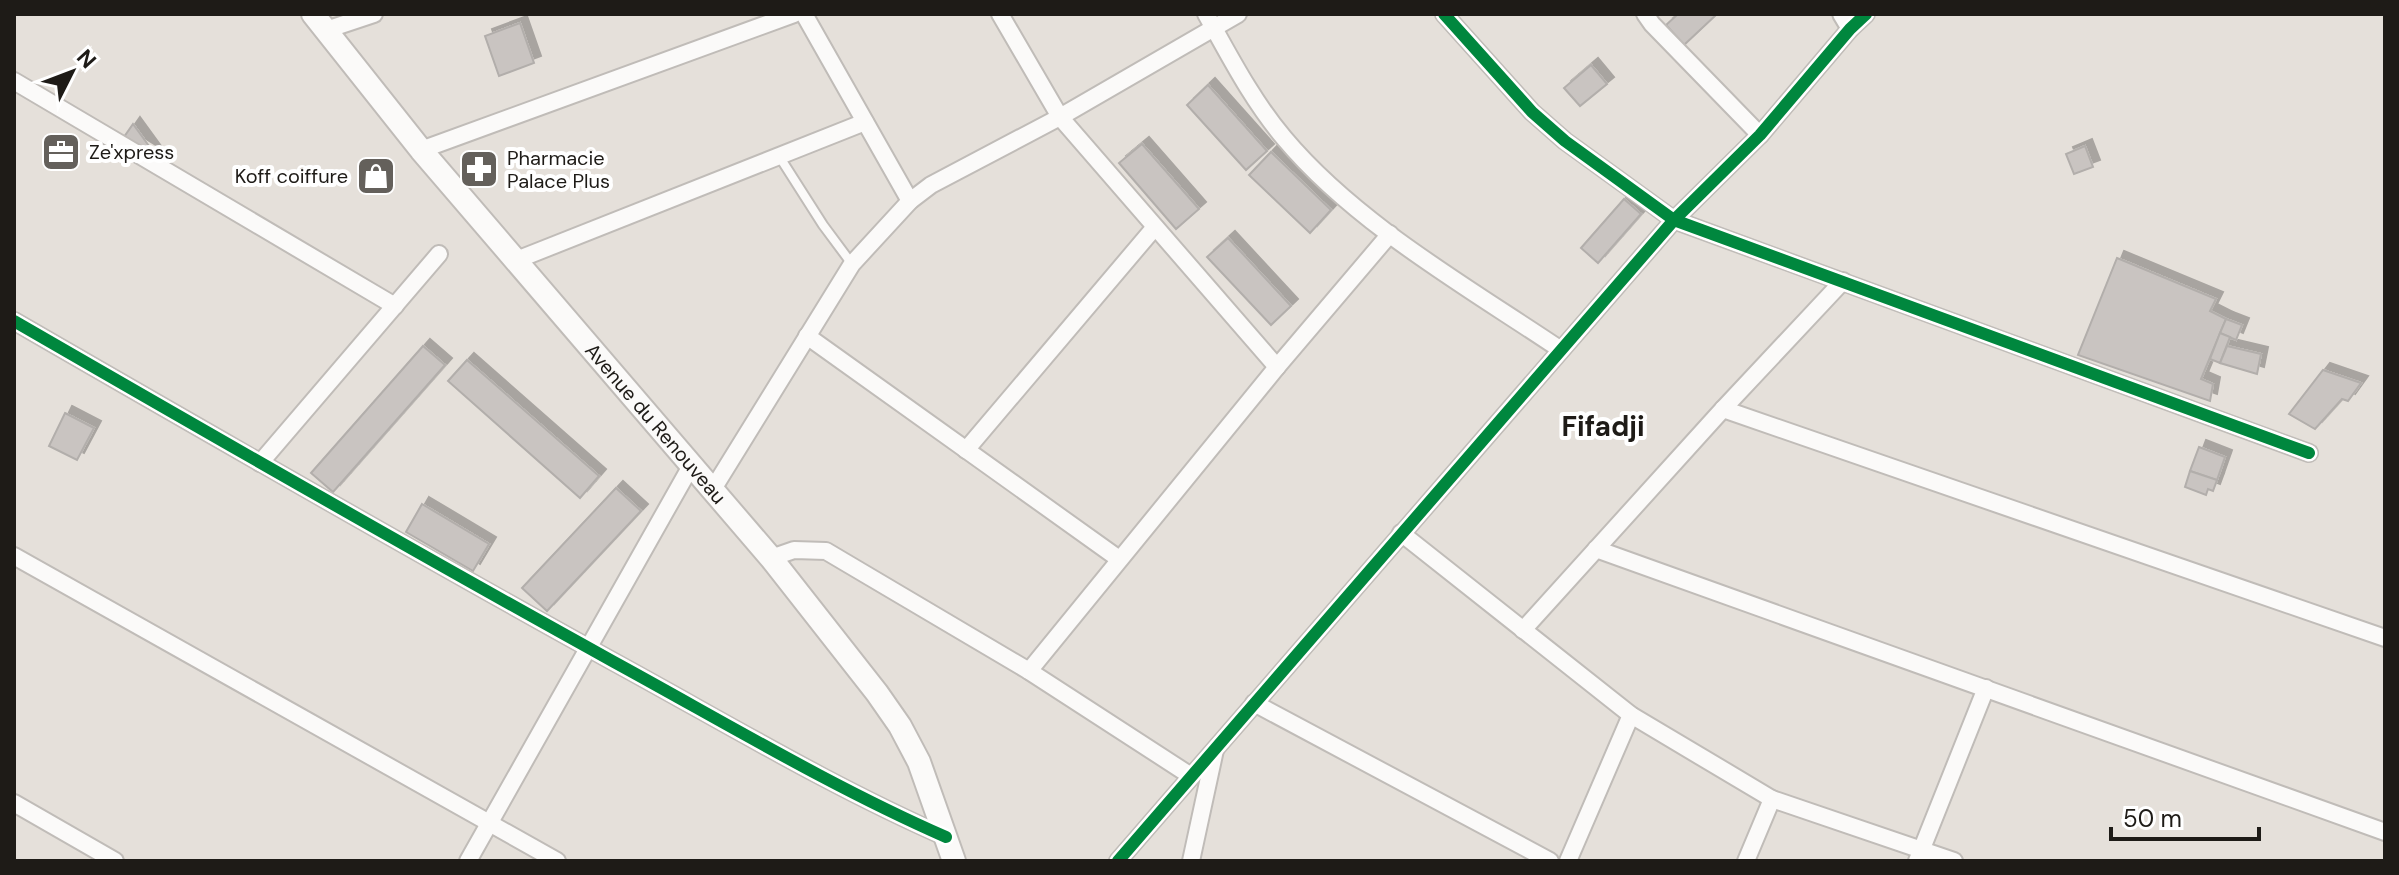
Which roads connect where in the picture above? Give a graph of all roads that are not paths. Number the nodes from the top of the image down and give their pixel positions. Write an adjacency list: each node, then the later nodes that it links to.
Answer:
1 (374, 14): 11 (street)
2 (794, 14): 17 (street)
3 (804, 14): 15 (street)
4 (1000, 14): 14 (street)
5 (1238, 14): 10 (street)
6 (1444, 14): 20 (street)
7 (1645, 14): 16 (street)
8 (1841, 14): 12 (street)
9 (1866, 14): 12 (street)
10 (1209, 20): 14 (street); 22 (street)
11 (320, 22): 17 (main road, Avenue du Renouveau)
12 (1850, 29): 16 (street)
13 (14, 81): 27 (street)
14 (1060, 117): 19 (street); 21 (street)
15 (865, 122): 18 (street); 19 (street)
16 (1760, 135): 20 (street)
17 (421, 150): 24 (main road, Avenue du Renouveau)
18 (778, 156): 24 (street); 25 (lane)
19 (910, 201): 25 (street)
20 (1674, 220): 26 (street); 30 (street)
21 (1155, 227): 31 (street); 33 (street)
22 (1390, 234): 30 (street); 31 (street)
23 (439, 254): 27 (street)
24 (514, 261): 36 (main road, Avenue du Renouveau)
25 (852, 264): 29 (street)
26 (1843, 281): 32 (street); 34 (street)
27 (395, 306): 35 (street)
28 (14, 321): 35 (street)
29 (807, 336): 33 (street); 37 (street)
30 (1561, 350): 38 (street)
31 (1277, 367): 42 (street)
32 (1723, 409): 39 (street); 44 (street)
33 (966, 450): 42 (street)
34 (2309, 453)
35 (260, 463): 45 (street)
36 (691, 466): 37 (main road, Avenue du Renouveau); 45 (street)
37 (713, 489): 41 (main road, Avenue du Renouveau)
38 (1401, 533): 43 (street); 48 (street)
39 (1596, 549): 43 (street); 47 (street)
40 (14, 556): 54 (street)
41 (771, 558): 46 (street); 56 (main road, Avenue du Renouveau)
42 (1119, 559): 46 (street)
43 (1523, 630): 49 (street)
44 (2385, 638)
45 (588, 648): 54 (street); 56 (street)
46 (1029, 671): 51 (street)
47 (1986, 688): 55 (street); 57 (street)
48 (1254, 703): 50 (street); 64 (street)
49 (1631, 715): 52 (street); 65 (street)
50 (1216, 748): 51 (street); 63 (street)
51 (1191, 776): 62 (street)
52 (1772, 799): 57 (street); 66 (street)
53 (14, 803): 58 (street)
54 (490, 823): 59 (street); 60 (street)
55 (2385, 832)
56 (946, 837): 61 (main road, Avenue du Renouveau)
57 (1920, 856): 67 (street)
58 (115, 861)
59 (468, 861)
60 (557, 861)
61 (954, 861)
62 (1118, 861)
63 (1191, 861)
64 (1550, 861)
65 (1568, 861)
66 (1746, 861)
67 (1954, 861)

